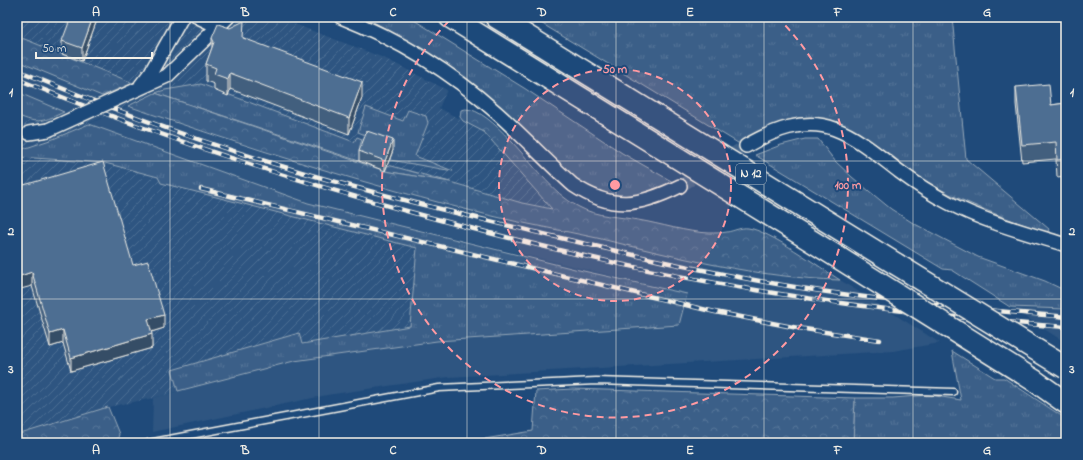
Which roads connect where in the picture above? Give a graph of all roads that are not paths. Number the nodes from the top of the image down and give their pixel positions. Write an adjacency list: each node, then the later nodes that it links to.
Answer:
1 (182, 17): 9 (street)
2 (198, 17): 7 (street)
3 (341, 17): 12 (street)
4 (433, 17): 8 (highway)
5 (450, 17): 8 (highway, N 12)
6 (496, 17): 14 (highway, N 12, bridge)
7 (224, 22): 9 (street)
8 (541, 74): 16 (highway, N 12, bridge)
9 (138, 89): 10 (street, bridge)
10 (29, 133)
11 (746, 146): 13 (street)
12 (680, 186)
13 (1066, 245)
14 (1066, 368)
15 (953, 392): 17 (lane)
16 (1066, 403)
17 (148, 443)

